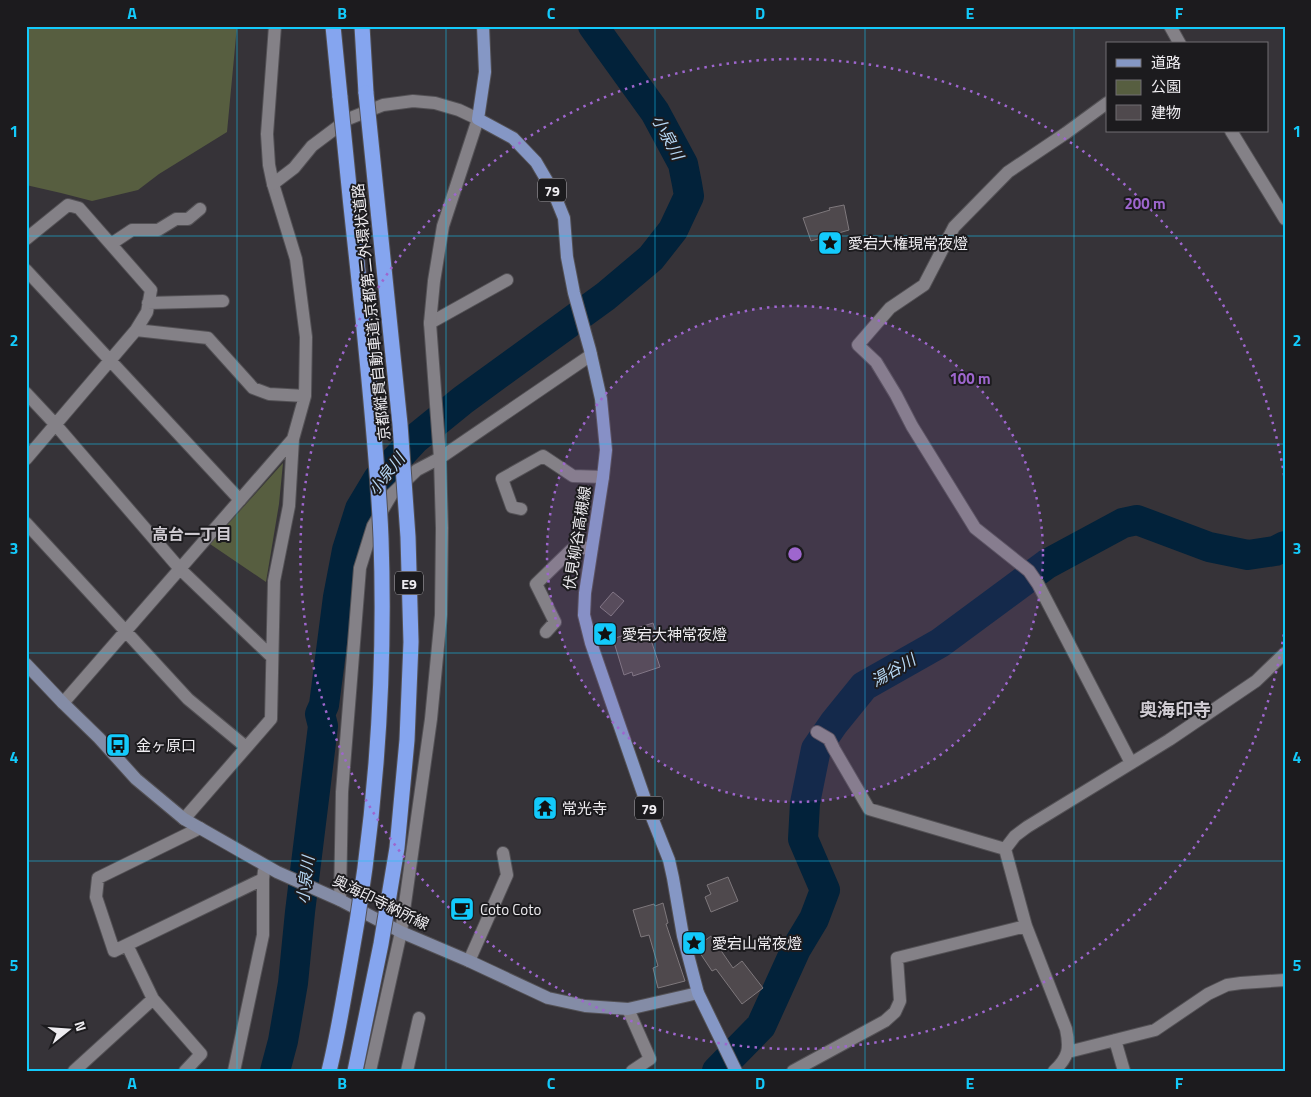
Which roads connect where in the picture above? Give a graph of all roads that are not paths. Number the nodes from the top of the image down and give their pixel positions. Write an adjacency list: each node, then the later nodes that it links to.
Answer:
1 (275, 26): 10 (street)
2 (333, 26): 66 (highway, 京都縦貫自動車道;京都第二外環状道路 / E9, bridge)
3 (362, 26): 67 (highway, 京都縦貫自動車道;京都第二外環状道路 / E9, bridge)
4 (483, 26): 8 (main road)
5 (1170, 26): 6 (street)
6 (1179, 42)
7 (1106, 104): 43 (street)
8 (478, 119): 10 (street); 19 (street); 21 (main road, 伏見柳谷高槻線 / 79)
9 (1232, 132): 12 (street)
10 (273, 184): 24 (street)
11 (200, 209): 14 (street)
12 (1285, 219)
13 (26, 239): 14 (street)
14 (111, 244): 18 (street)
15 (26, 270): 22 (street)
16 (507, 280): 19 (street)
17 (223, 301): 18 (street)
18 (148, 303): 20 (street)
19 (430, 323): 27 (street)
20 (136, 330): 22 (street); 24 (street)
21 (590, 352): 27 (street); 29 (main road, 伏見柳谷高槻線 / 79)
22 (110, 360): 25 (street); 30 (street)
23 (26, 393): 25 (street)
24 (305, 396): 26 (street)
25 (55, 424): 28 (street); 34 (street)
26 (293, 439): 30 (street); 38 (street)
27 (439, 455): 50 (street); 52 (street)
28 (26, 459)
29 (603, 477): 31 (street); 33 (main road, 伏見柳谷高槻線 / 79)
30 (240, 500): 34 (street)
31 (521, 509)
32 (26, 523): 35 (street)
33 (592, 547): 36 (street); 56 (main road, 伏見柳谷高槻線 / 79)
34 (180, 569): 35 (street); 38 (street)
35 (125, 632): 40 (street); 42 (street)
36 (546, 632)
37 (1285, 653): 43 (street)
38 (272, 657): 42 (street)
39 (26, 664): 40 (main road, 奥海印寺納所線)
40 (63, 703): 44 (main road, 奥海印寺納所線)
41 (817, 732): 46 (street)
42 (246, 747): 44 (street)
43 (1131, 763): 46 (street)
44 (184, 819): 45 (main road, 奥海印寺納所線)
45 (200, 828): 48 (main road, 奥海印寺納所線); 53 (street)
46 (1005, 849): 51 (street)
47 (503, 853): 54 (street)
48 (265, 866): 49 (street); 50 (main road, 奥海印寺納所線)
49 (263, 879): 53 (street); 65 (street)
50 (335, 897): 52 (main road, 奥海印寺納所線)
51 (1026, 926): 61 (street); 71 (street)
52 (401, 932): 54 (main road, 奥海印寺納所線); 68 (street)
53 (128, 945): 57 (street)
54 (469, 961): 58 (main road, 奥海印寺納所線)
55 (1285, 980): 60 (street)
56 (698, 993): 58 (main road, 奥海印寺納所線); 62 (main road, 伏見柳谷高槻線 / 79)
57 (153, 1000): 63 (street); 64 (street)
58 (628, 1009): 70 (street)
59 (419, 1018): 69 (street)
60 (1115, 1040): 61 (street); 73 (street)
61 (1068, 1052): 72 (street)
62 (734, 1067)
63 (74, 1071)
64 (185, 1071)
65 (234, 1071)
66 (329, 1071)
67 (355, 1071)
68 (370, 1071)
69 (407, 1071)
70 (632, 1071)
71 (793, 1071)
72 (1054, 1071)
73 (1124, 1071)

